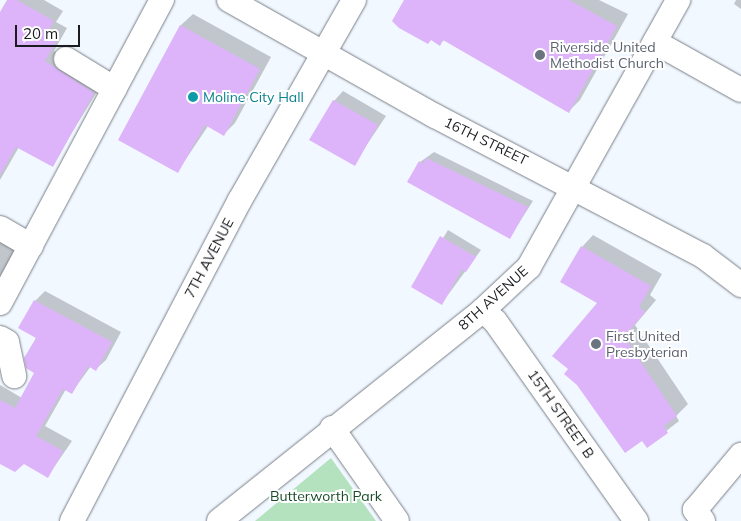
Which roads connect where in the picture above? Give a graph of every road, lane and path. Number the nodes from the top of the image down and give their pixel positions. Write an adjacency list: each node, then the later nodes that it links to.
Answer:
1 (162, 0): 8 (street)
2 (229, 0): 6 (street, 16TH STREET)
3 (354, 0): 6 (street, 7TH AVENUE)
4 (678, 0): 5 (street, 8TH AVENUE)
5 (655, 42): 9 (street); 10 (street, 8TH AVENUE)
6 (324, 54): 10 (street, 16TH STREET); 20 (street, 7TH AVENUE)
7 (66, 59): 8 (street)
8 (115, 89): 12 (street)
9 (741, 90)
10 (576, 188): 13 (street, 16TH STREET); 15 (street, 8TH AVENUE)
11 (0, 228): 12 (street)
12 (31, 246): 14 (street)
13 (741, 285)
14 (0, 303)
15 (483, 310): 18 (street, 8TH AVENUE); 23 (street, 15TH STREET B)
16 (0, 338): 17 (street)
17 (14, 376)
18 (332, 428): 21 (street, 8TH AVENUE); 22 (street)
19 (741, 455): 24 (street)
20 (72, 521)
21 (219, 521)
22 (397, 521)
23 (636, 521)
24 (703, 521)

